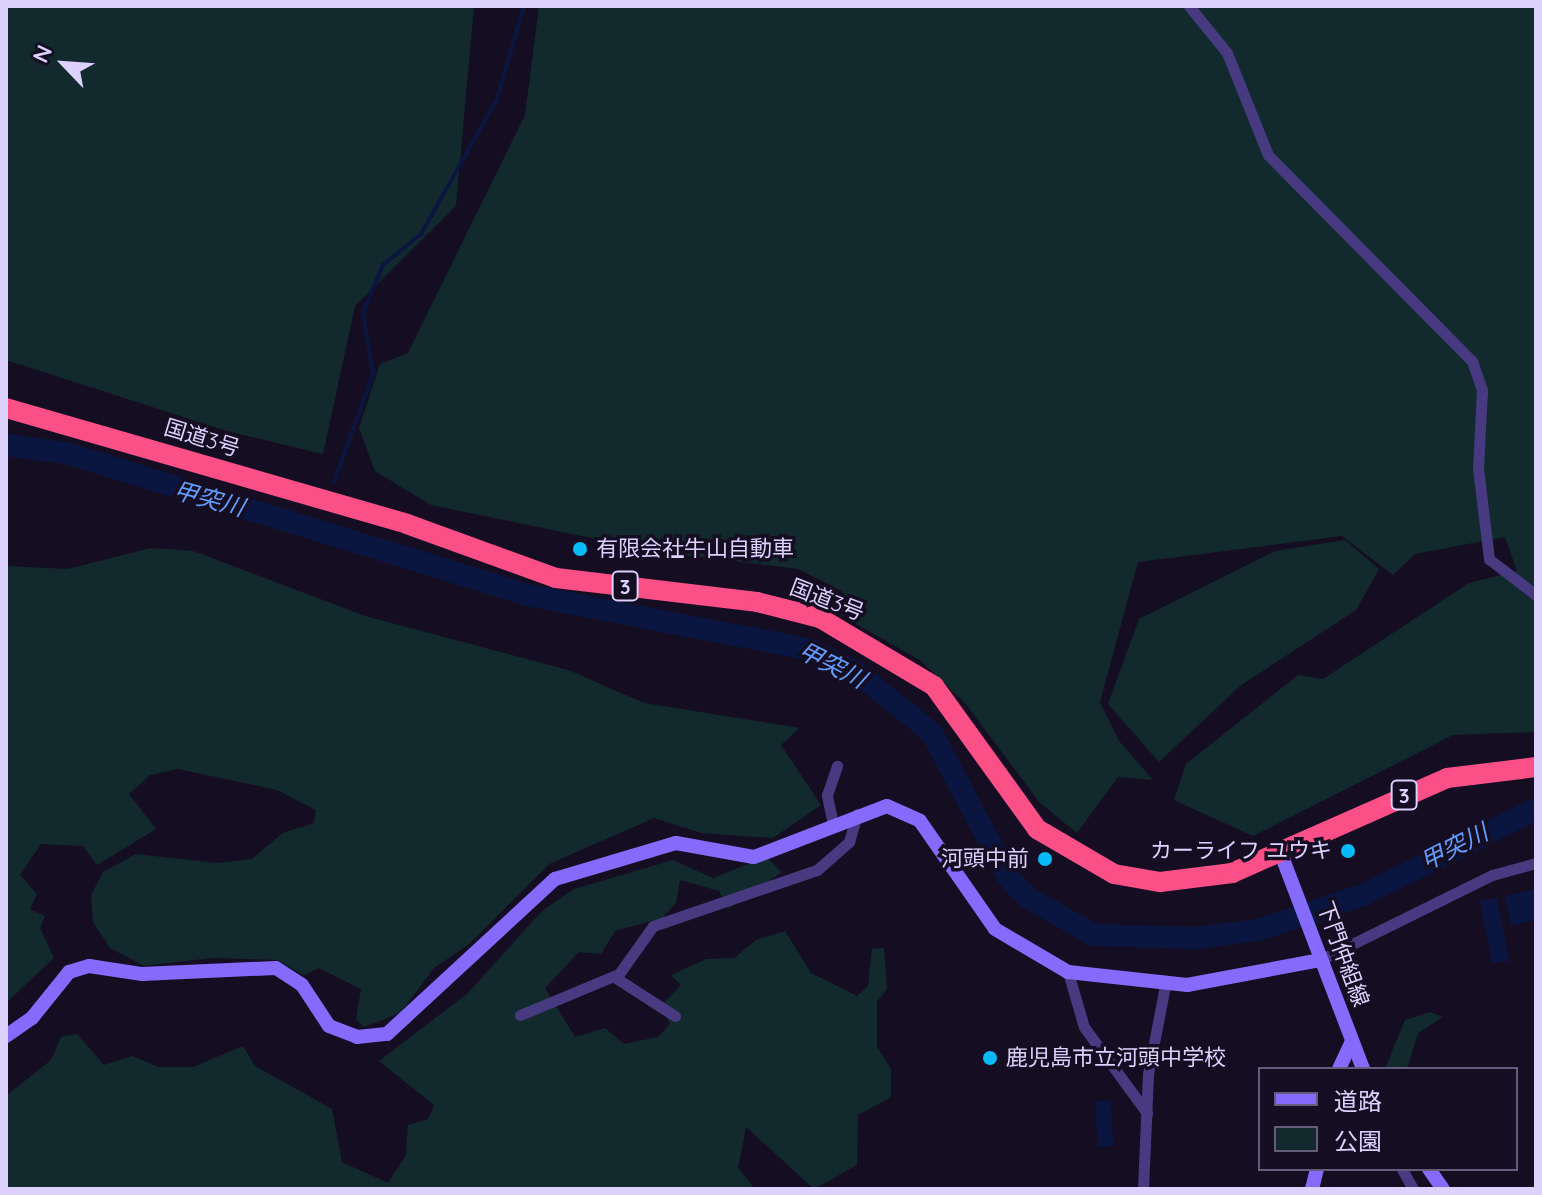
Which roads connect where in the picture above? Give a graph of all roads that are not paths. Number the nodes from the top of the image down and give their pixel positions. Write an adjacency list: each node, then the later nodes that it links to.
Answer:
1 (1189, 6): 3 (street)
2 (6, 408): 8 (highway, 国道3号 / 3)
3 (1536, 595)
4 (837, 766): 7 (street)
5 (1536, 767): 8 (highway, 国道3号 / 3)
6 (857, 814): 7 (street); 11 (street); 12 (street)
7 (833, 824): 16 (street)
8 (1281, 854): 10 (street, 下門仲組線)
9 (1536, 863): 10 (street)
10 (1319, 957): 13 (street); 17 (street, 下門仲組線)
11 (1068, 972): 13 (street); 20 (street)
12 (616, 975): 14 (street); 15 (street)
13 (1165, 986): 20 (street)
14 (520, 1015)
15 (675, 1016)
16 (6, 1036)
17 (1352, 1041): 18 (street); 19 (street, 下門仲組線)
18 (1340, 1067)
19 (1362, 1067)
20 (1147, 1113): 23 (street)
21 (1403, 1171): 24 (street)
22 (1430, 1171): 25 (street)
23 (1143, 1189)
24 (1413, 1189)
25 (1443, 1189)

